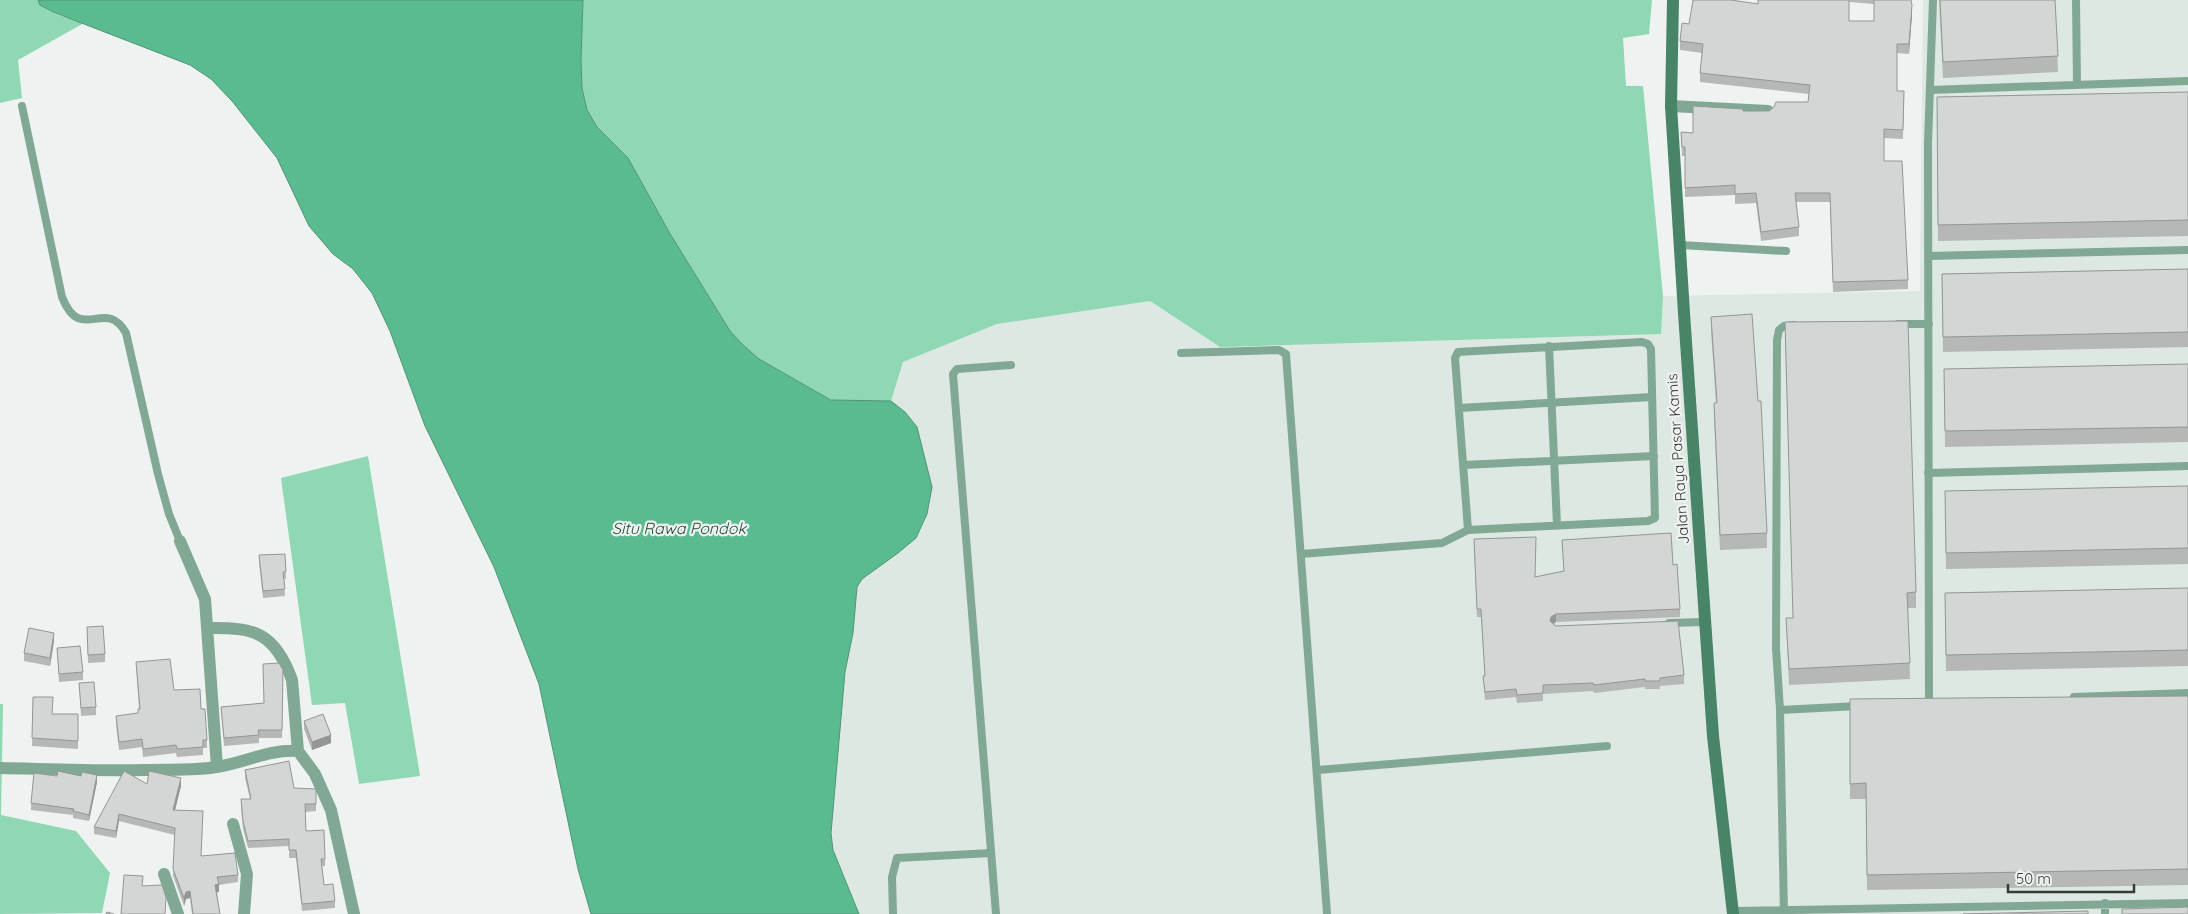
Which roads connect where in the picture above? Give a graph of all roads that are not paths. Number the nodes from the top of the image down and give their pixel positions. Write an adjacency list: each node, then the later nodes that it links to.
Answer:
1 (1673, 0): 8 (main road, Jalan Raya Pasar Kamis)
2 (1933, 0): 6 (lane)
3 (2076, 0): 5 (lane)
4 (2188, 81): 5 (lane)
5 (2077, 85): 6 (lane)
6 (1930, 90): 13 (lane)
7 (22, 106): 30 (lane)
8 (1671, 106): 9 (street); 10 (main road, Jalan Raya Pasar Kamis)
9 (1768, 111)
10 (1680, 245): 12 (lane); 32 (main road, Jalan Raya Pasar Kamis)
11 (2188, 250): 13 (lane)
12 (1786, 251)
13 (1928, 256): 15 (lane)
14 (1889, 324): 15 (lane)
15 (1929, 324): 27 (lane)
16 (1800, 325): 41 (lane)
17 (1549, 346): 20 (lane); 21 (lane); 22 (lane)
18 (1181, 353): 31 (lane)
19 (1011, 365): 48 (lane)
20 (1652, 397): 21 (lane); 23 (lane)
21 (1552, 402): 22 (lane); 24 (lane)
22 (1459, 408): 25 (lane)
23 (1654, 456): 24 (lane); 28 (lane)
24 (1554, 460): 25 (lane); 28 (lane)
25 (1464, 464): 29 (lane)
26 (2188, 466): 27 (lane)
27 (1928, 473): 38 (lane)
28 (1557, 525): 29 (lane)
29 (1468, 530): 31 (lane)
30 (180, 541): 34 (street)
31 (1301, 554): 46 (lane)
32 (1704, 622): 33 (lane); 52 (main road, Jalan Raya Pasar Kamis)
33 (1665, 623)
34 (208, 628): 43 (street); 44 (street)
35 (2188, 693): 36 (lane)
36 (2068, 698)
37 (1919, 703): 38 (lane)
38 (1929, 703): 39 (lane)
39 (1939, 703)
40 (1869, 706): 41 (lane)
41 (1780, 710): 53 (lane)
42 (1607, 746): 46 (lane)
43 (298, 751): 44 (street); 56 (street)
44 (217, 767): 45 (street)
45 (0, 768)
46 (1318, 770): 59 (lane)
47 (233, 824): 55 (street)
48 (992, 853): 57 (lane); 58 (lane)
49 (164, 874): 54 (street)
50 (2105, 903): 51 (lane); 53 (lane); 60 (lane)
51 (2188, 903)
52 (1733, 912): 53 (lane)
53 (1784, 912)
54 (178, 914)
55 (244, 914)
56 (354, 914)
57 (893, 914)
58 (996, 914)
59 (1327, 914)
60 (2105, 914)

